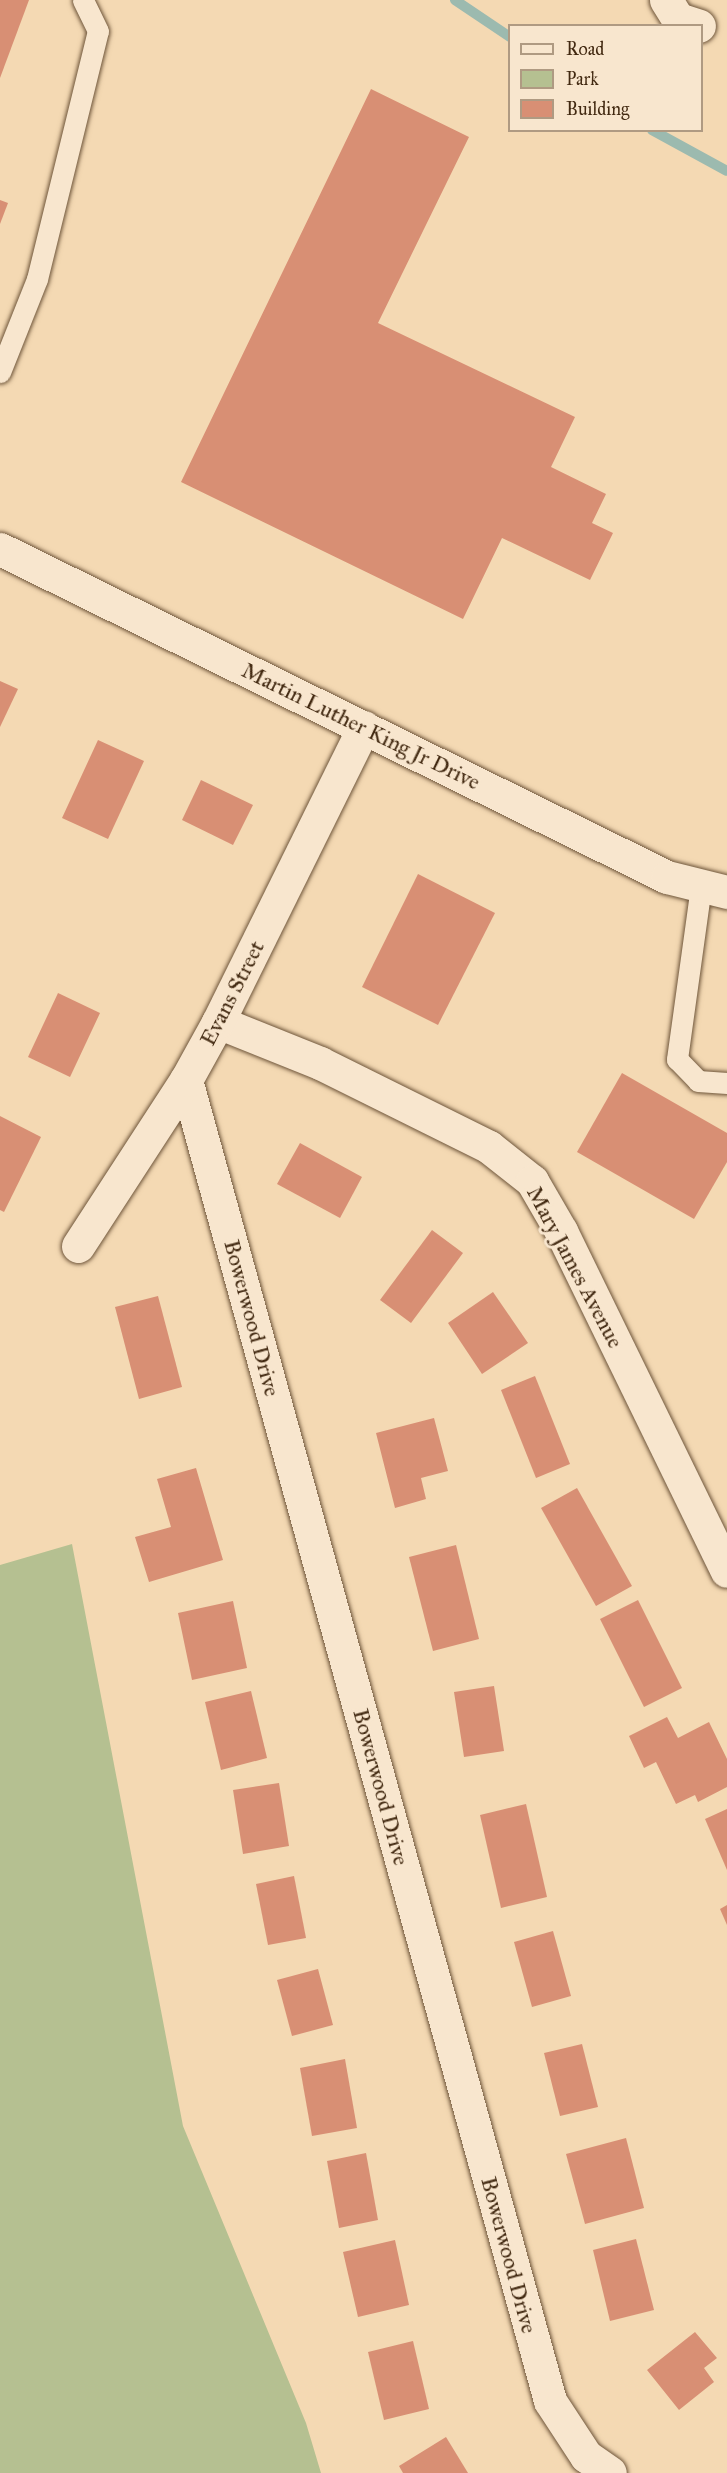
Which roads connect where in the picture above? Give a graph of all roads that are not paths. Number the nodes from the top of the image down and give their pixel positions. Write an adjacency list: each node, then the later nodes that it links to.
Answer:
1 (83, 0): 6 (lane)
2 (666, 0): 3 (street)
3 (694, 24)
4 (703, 27): 5 (street)
5 (727, 33)
6 (0, 372)
7 (0, 549): 8 (street, Martin Luther King Jr Drive)
8 (364, 727): 9 (street, Martin Luther King Jr Drive); 10 (street, Evans Street)
9 (714, 889): 12 (lane)
10 (218, 1022): 11 (street, Evans Street); 14 (street, Mary James Avenue)
11 (186, 1080): 13 (street, Evans Street); 15 (street, Bowerwood Drive)
12 (727, 1083)
13 (78, 1246)
14 (727, 1571)
15 (610, 2473)

